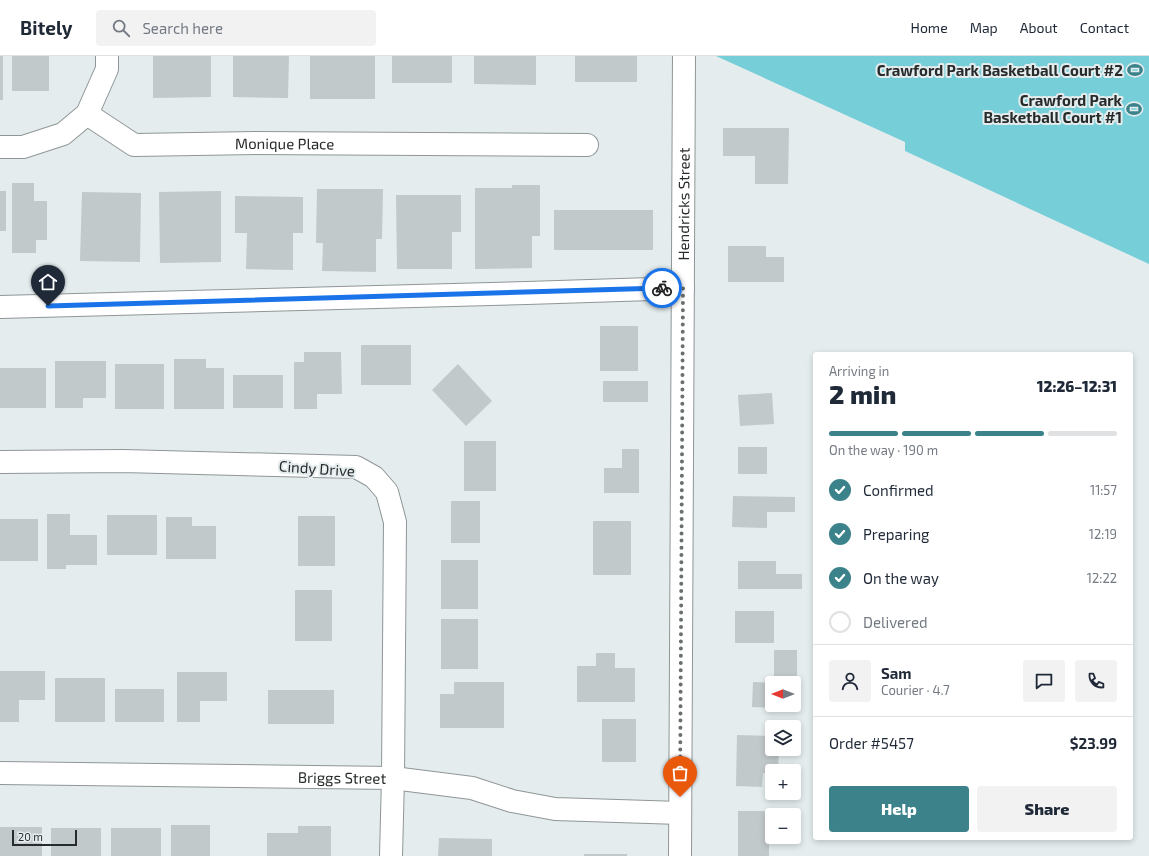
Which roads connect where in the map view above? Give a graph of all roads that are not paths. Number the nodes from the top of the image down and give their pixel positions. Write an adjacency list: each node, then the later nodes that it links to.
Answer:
1 (107, 56): 3 (street)
2 (684, 56): 6 (street, Hendricks Street)
3 (87, 114): 4 (street, Monique Place); 5 (street)
4 (587, 145)
5 (0, 147)
6 (683, 288): 7 (street); 11 (street, Hendricks Street)
7 (0, 307)
8 (0, 462): 10 (street, Cindy Drive)
9 (0, 773): 10 (street, Briggs Street)
10 (393, 778): 11 (street, Briggs Street); 12 (street, Cindy Drive)
11 (680, 813): 13 (street, Hendricks Street)
12 (391, 856)
13 (680, 856)

